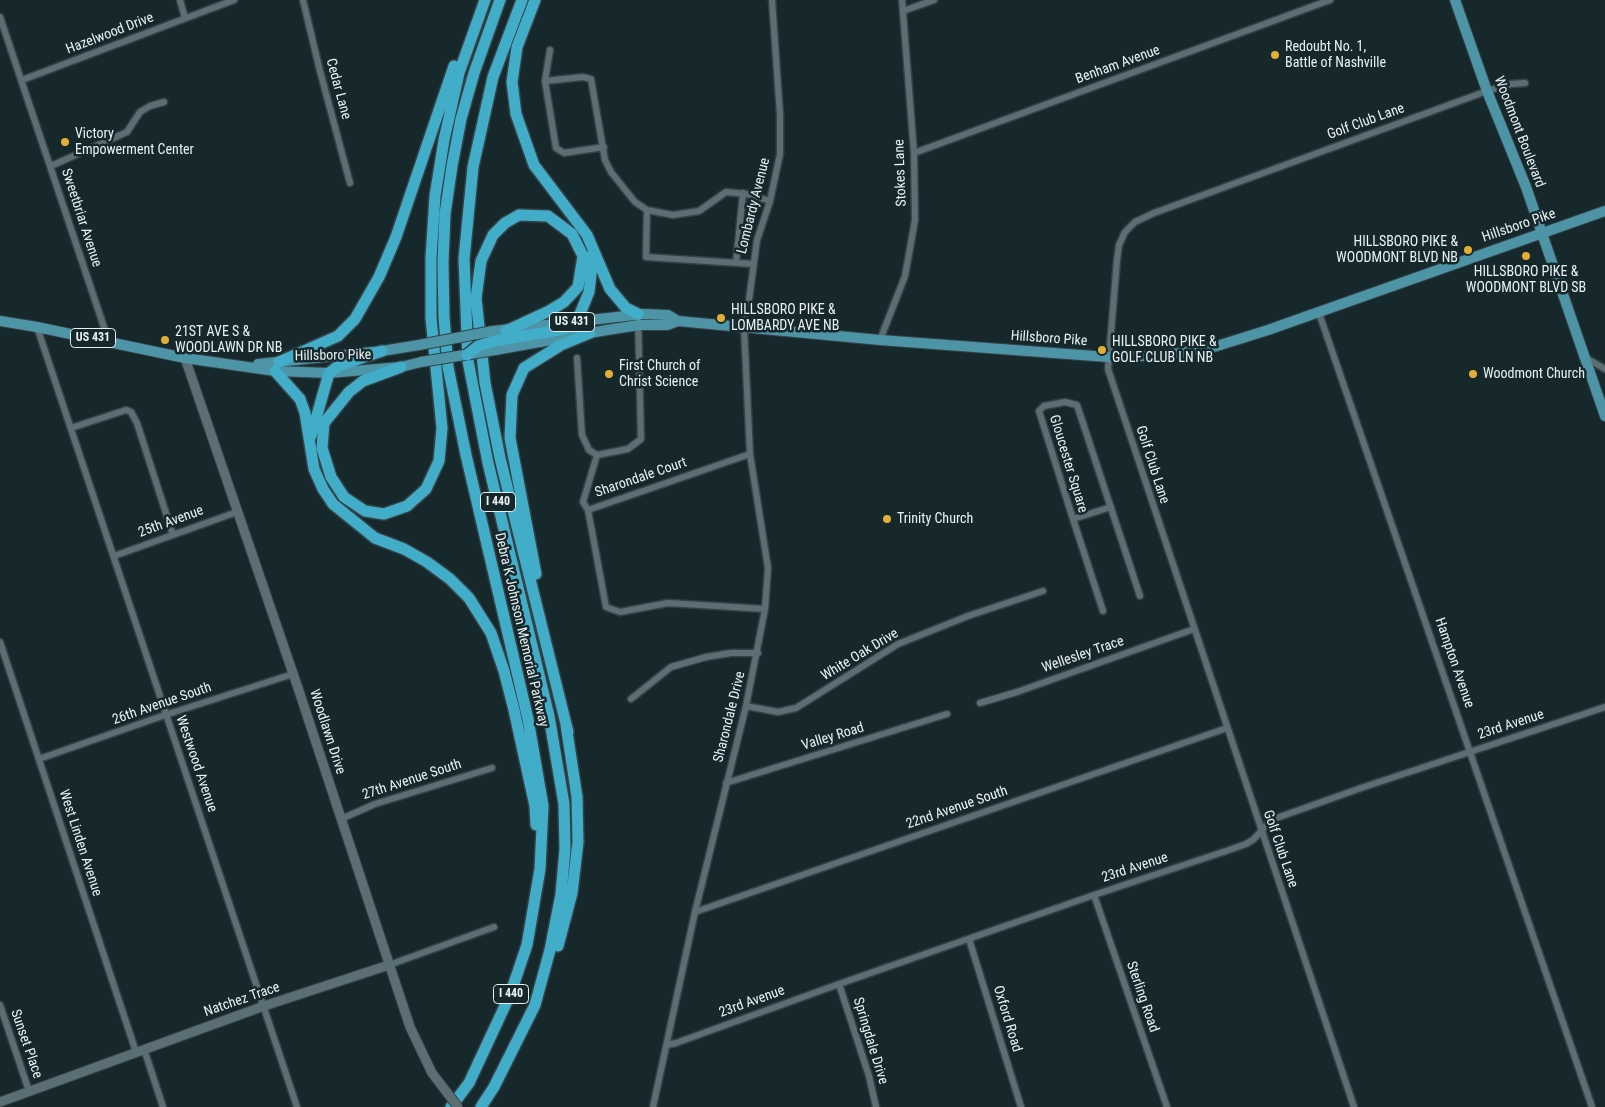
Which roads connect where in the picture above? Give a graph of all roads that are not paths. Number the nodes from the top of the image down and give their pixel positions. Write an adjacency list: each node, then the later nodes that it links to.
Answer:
1 (180, 0): 16 (street)
2 (234, 0): 16 (street, Hazelwood Drive)
3 (303, 0): 26 (street, Cedar Lane)
4 (481, 0): 52 (highway)
5 (485, 0): 53 (highway)
6 (500, 0): 89 (highway, Debra K Johnson Memorial Parkway / I 440)
7 (522, 0): 97 (highway, Debra K Johnson Memorial Parkway / I 440)
8 (535, 0): 32 (highway)
9 (772, 0): 28 (street, Lombardy Avenue)
10 (902, 0): 14 (street, Stokes Lane)
11 (934, 0): 14 (street)
12 (1330, 0): 24 (street, Benham Avenue)
13 (1454, 0): 21 (main road, Woodmont Boulevard)
14 (903, 11): 24 (street, Stokes Lane)
15 (0, 17): 18 (street, Sweetbriar Avenue)
16 (185, 18): 18 (street, Hazelwood Drive)
17 (550, 50): 19 (street)
18 (22, 80): 25 (street, Sweetbriar Avenue)
19 (545, 81): 23 (street); 23 (street)
20 (1525, 83): 21 (street, Golf Club Lane)
21 (1488, 91): 31 (main road, Woodmont Boulevard); 48 (street, Golf Club Lane)
22 (164, 102): 25 (street)
23 (604, 147): 29 (street)
24 (914, 152): 43 (street, Stokes Lane)
25 (51, 166): 45 (street, Sweetbriar Avenue)
26 (350, 183)
27 (743, 194): 28 (street); 29 (street); 33 (street)
28 (770, 201): 34 (street, Lombardy Avenue)
29 (647, 210): 33 (street)
30 (1605, 211): 31 (main road, Hillsboro Pike / US 431)
31 (1542, 232): 35 (main road, Hillsboro Pike / US 431); 49 (main road, Woodmont Boulevard)
32 (592, 246): 36 (highway); 38 (highway)
33 (738, 263): 34 (street)
34 (753, 264): 40 (street, Lombardy Avenue)
35 (1319, 313): 48 (main road, Hillsboro Pike / US 431); 83 (street, Hampton Avenue)
36 (638, 320): 38 (main road, Hillsboro Pike / US 431); 40 (main road, Hillsboro Pike / US 431); 42 (main road, Hillsboro Pike / US 431); 60 (street)
37 (0, 321): 39 (main road, US 431)
38 (577, 321): 41 (main road, Hillsboro Pike / US 431); 44 (highway)
39 (37, 327): 45 (main road, US 431); 57 (street, Westwood Avenue)
40 (744, 327): 43 (main road, Hillsboro Pike / US 431); 59 (street, Sharondale Drive)
41 (506, 331): 44 (main road, Hillsboro Pike / US 431); 82 (highway)
42 (590, 333): 44 (main road, Hillsboro Pike / US 431); 82 (highway)
43 (880, 340): 48 (main road, Hillsboro Pike / US 431)
44 (494, 341): 46 (main road, Hillsboro Pike / US 431, bridge); 47 (highway, bridge)
45 (109, 342): 50 (main road, US 431)
46 (382, 351): 52 (main road, Hillsboro Pike / US 431); 55 (highway)
47 (467, 355): 53 (main road, Hillsboro Pike / US 431, bridge)
48 (1108, 357): 71 (street, Golf Club Lane)
49 (1584, 357): 54 (street); 56 (main road, Woodmont Boulevard)
50 (186, 358): 52 (main road, Hillsboro Pike / US 431); 63 (main road, Woodlawn Drive)
51 (577, 358): 60 (street)
52 (277, 366): 55 (main road, Hillsboro Pike / US 431); 58 (highway)
53 (401, 367): 55 (main road, Hillsboro Pike / US 431)
54 (1605, 369)
55 (329, 373): 58 (highway)
56 (1605, 416)
57 (71, 428): 65 (street); 66 (street, Westwood Avenue)
58 (310, 438): 89 (highway)
59 (750, 454): 62 (street, Sharondale Court); 69 (street, Sharondale Drive)
60 (597, 455): 62 (street)
61 (1111, 507): 64 (street); 64 (street, Gloucester Square); 68 (street, Gloucester Square)
62 (588, 510): 69 (street, Sharondale Court)
63 (237, 512): 65 (street, 25th Avenue); 74 (main road, Woodlawn Drive)
64 (1072, 519): 70 (street, Gloucester Square)
65 (174, 535): 66 (street, 25th Avenue)
66 (114, 556): 80 (street, Westwood Avenue)
67 (1043, 591): 77 (street, White Oak Drive)
68 (1140, 596)
69 (766, 609): 73 (street, Sharondale Drive)
70 (1103, 611)
71 (1194, 629): 76 (street, Wellesley Trace); 81 (street, Golf Club Lane)
72 (0, 642): 84 (street, West Linden Avenue)
73 (758, 653): 75 (street); 77 (street, Sharondale Drive)
74 (293, 674): 80 (street, 26th Avenue South); 87 (main road, Woodlawn Drive)
75 (631, 699)
76 (980, 703)
77 (746, 706): 86 (street, Sharondale Drive)
78 (1605, 707): 83 (street, 23rd Avenue)
79 (947, 714): 86 (street, Valley Road)
80 (165, 715): 84 (street, 26th Avenue South); 98 (street, Westwood Avenue)
81 (1227, 728): 88 (street, Golf Club Lane); 91 (street, 22nd Avenue South)
82 (568, 732): 97 (highway)
83 (1471, 751): 88 (street, 23rd Avenue); 113 (street, Hampton Avenue)
84 (39, 759): 100 (street, West Linden Avenue)
85 (492, 768): 87 (street, 27th Avenue South)
86 (726, 783): 91 (street, Sharondale Drive)
87 (341, 819): 94 (main road, Woodlawn Drive)
88 (1261, 831): 90 (street, 23rd Avenue); 112 (street, Golf Club Lane)
89 (540, 869): 105 (highway, Debra K Johnson Memorial Parkway / I 440)
90 (1094, 895): 93 (street, 23rd Avenue); 111 (street, Sterling Road)
91 (696, 912): 99 (street, Sharondale Drive)
92 (494, 927): 94 (street, Natchez Trace)
93 (969, 939): 95 (street, 23rd Avenue); 110 (street, Oxford Road)
94 (389, 965): 98 (main road, Natchez Trace); 106 (main road, Woodlawn Drive, bridge)
95 (838, 984): 99 (street, 23rd Avenue); 109 (street, Springdale Drive)
96 (0, 1005): 101 (street, Sunset Place)
97 (535, 1005): 107 (highway, Debra K Johnson Memorial Parkway / I 440)
98 (264, 1006): 100 (main road, Natchez Trace); 104 (street, Westwood Avenue)
99 (667, 1044): 108 (street, Sharondale Drive)
100 (140, 1050): 101 (main road, Natchez Trace); 103 (street, West Linden Avenue)
101 (29, 1091): 102 (main road, Natchez Trace)
102 (0, 1102)
103 (163, 1107)
104 (298, 1107)
105 (451, 1107)
106 (458, 1107)
107 (481, 1107)
108 (653, 1107)
109 (876, 1107)
110 (1021, 1107)
111 (1167, 1107)
112 (1354, 1107)
113 (1592, 1107)

